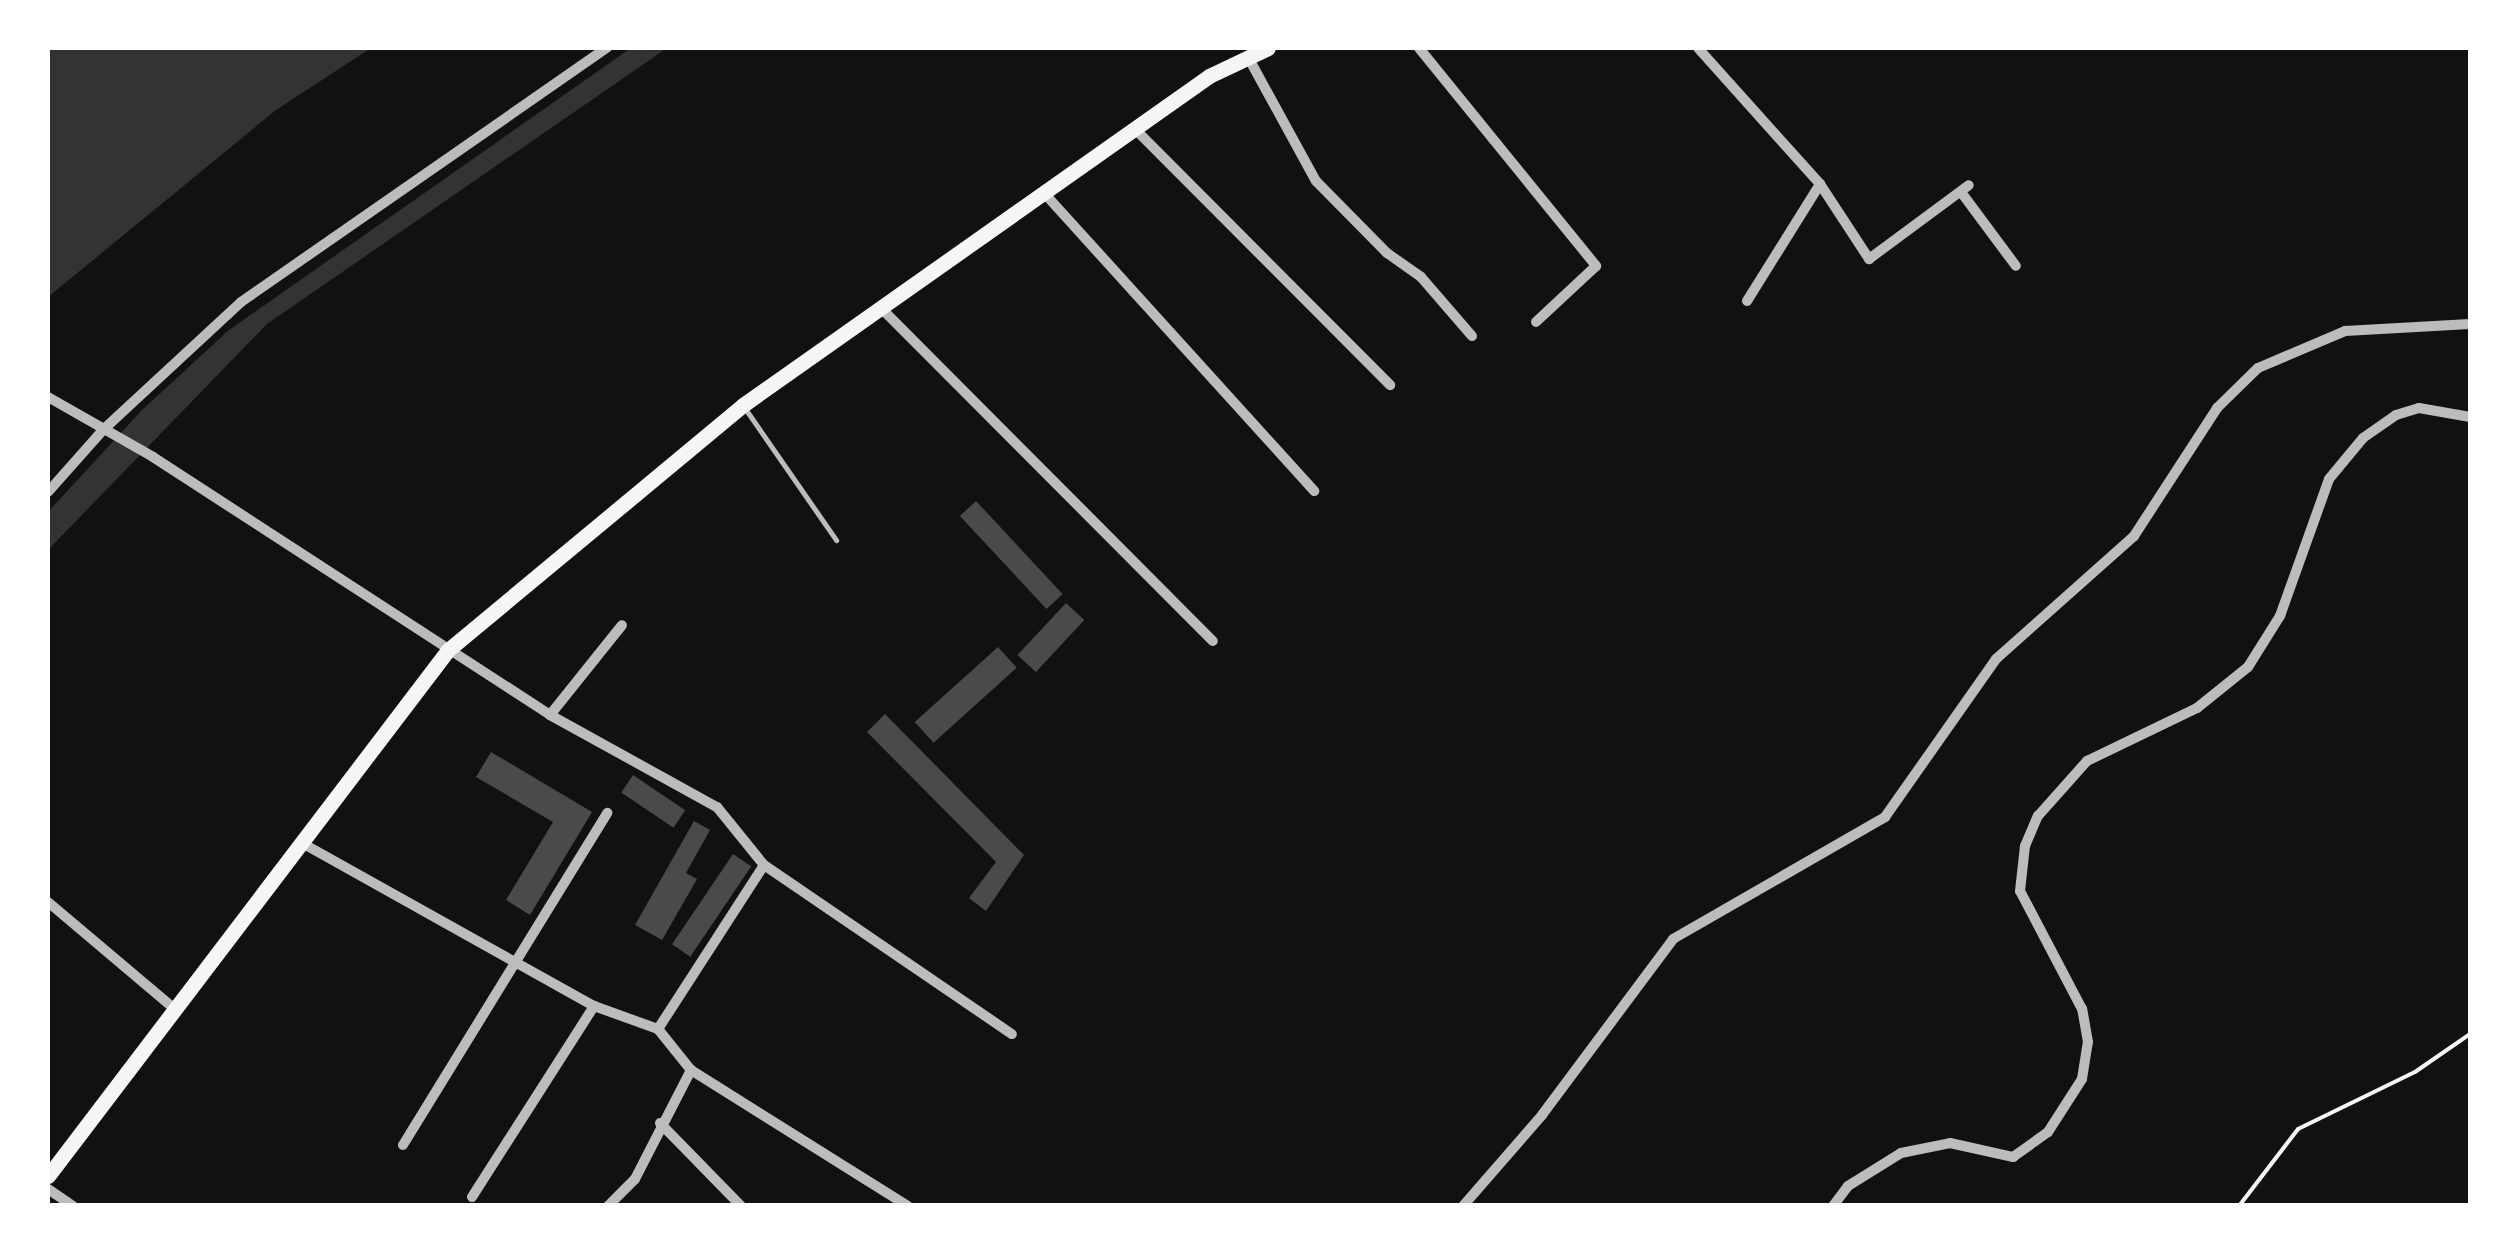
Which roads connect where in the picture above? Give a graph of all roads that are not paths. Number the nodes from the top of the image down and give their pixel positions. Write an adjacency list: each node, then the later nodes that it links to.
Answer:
1 (607, 48): 19 (street)
2 (1268, 48): 5 (main road)
3 (1420, 48): 12 (street)
4 (1698, 48): 7 (street)
5 (1248, 57): 6 (main road); 14 (street)
6 (1134, 128): 8 (main road); 15 (street)
7 (1820, 184): 9 (street); 10 (street)
8 (1044, 194): 11 (main road); 21 (street)
9 (2016, 266)
10 (1747, 301)
11 (881, 308): 17 (main road); 24 (street)
12 (1536, 322)
13 (2470, 324): 46 (street)
14 (1472, 336)
15 (1390, 385)
16 (48, 397): 19 (street)
17 (743, 405): 22 (lane); 25 (main road)
18 (2470, 417): 47 (street)
19 (104, 429): 20 (street); 25 (street)
20 (48, 492)
21 (1314, 492)
22 (836, 540)
23 (622, 625): 26 (street)
24 (1213, 641)
25 (448, 650): 26 (street); 28 (main road)
26 (550, 715): 29 (street)
27 (607, 814): 31 (street)
28 (302, 843): 31 (street); 32 (main road)
29 (764, 865): 34 (street); 35 (street)
30 (48, 902): 32 (street)
31 (516, 962): 33 (street); 38 (street)
32 (171, 1006): 39 (main road)
33 (594, 1006): 34 (street); 41 (street)
34 (658, 1029): 36 (street)
35 (1012, 1034)
36 (691, 1070): 37 (street); 45 (street)
37 (660, 1123): 43 (street); 44 (street)
38 (403, 1144)
39 (48, 1176)
40 (48, 1189): 42 (street)
41 (472, 1196)
42 (73, 1206)
43 (608, 1206)
44 (742, 1206)
45 (908, 1206)
46 (1462, 1206)
47 (1833, 1206)

